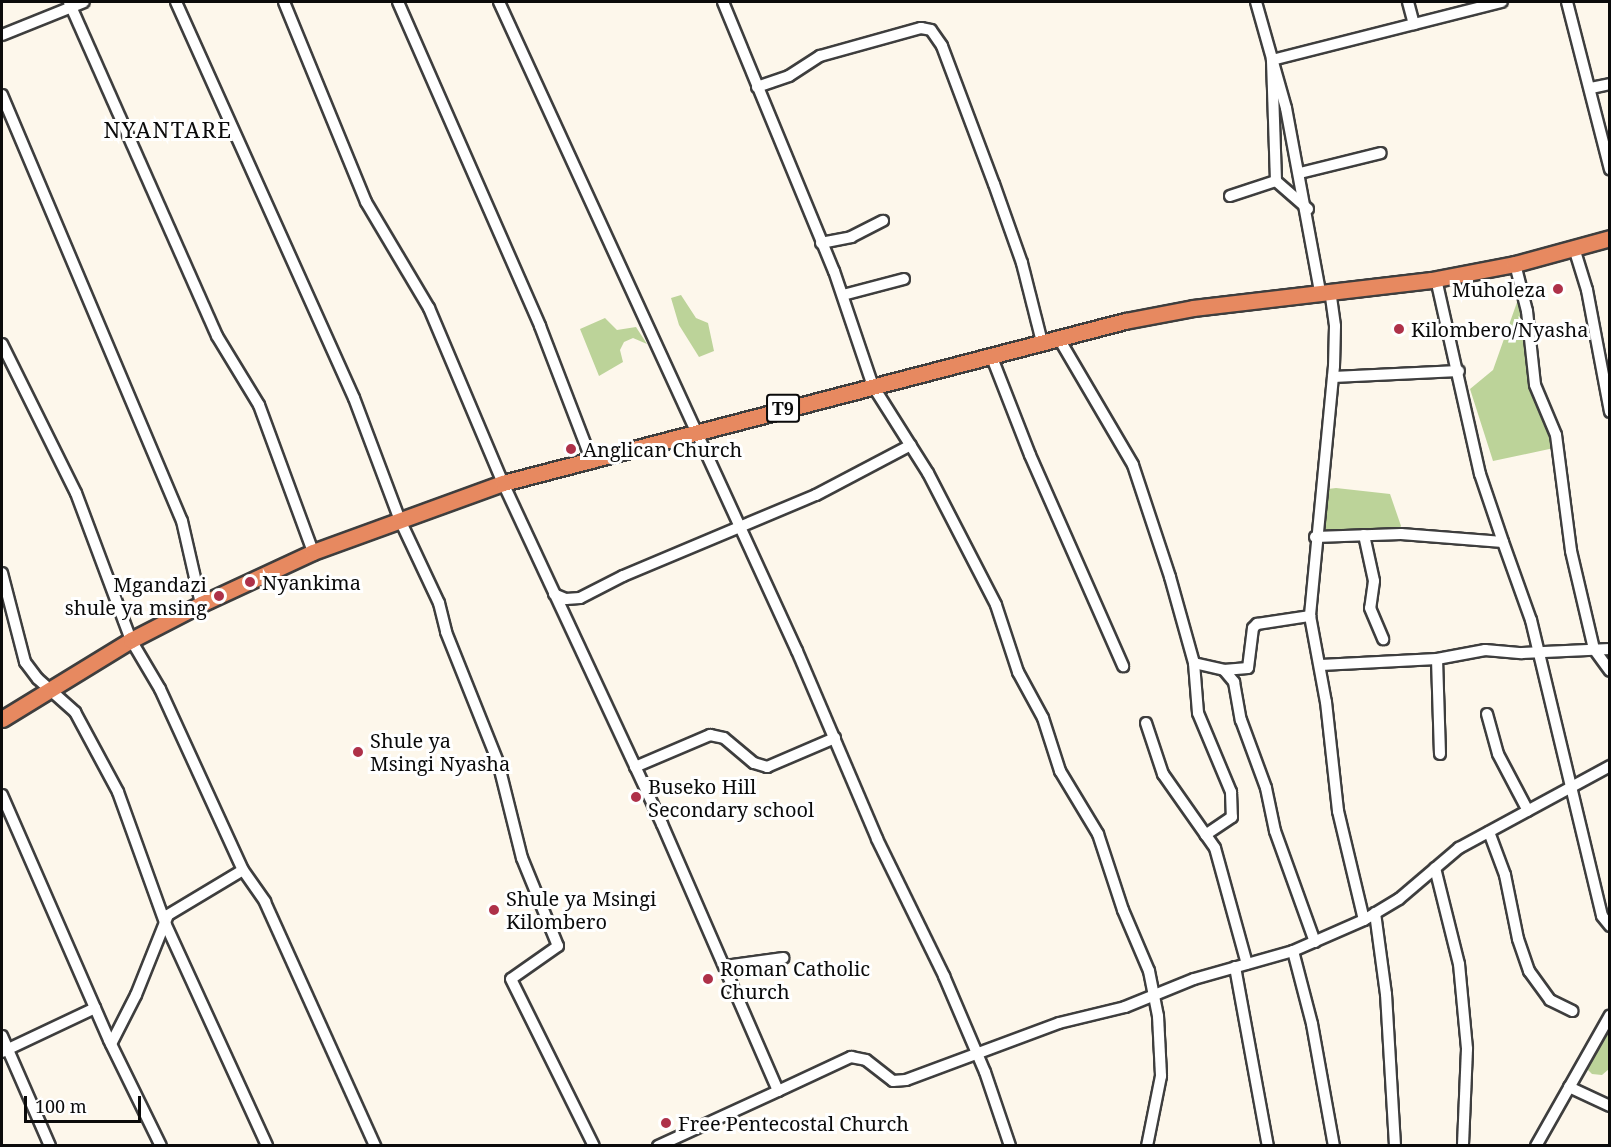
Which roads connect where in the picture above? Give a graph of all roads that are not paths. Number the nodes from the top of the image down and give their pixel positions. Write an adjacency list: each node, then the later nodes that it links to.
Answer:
1 (84, 2): 11 (street)
2 (176, 2): 47 (street)
3 (284, 2): 46 (street)
4 (398, 2): 45 (street)
5 (499, 2): 43 (street)
6 (723, 2): 17 (street)
7 (1256, 2): 15 (street)
8 (1408, 2): 13 (street)
9 (1502, 2): 12 (street)
10 (1567, 2): 18 (street)
11 (70, 4): 14 (street); 52 (street)
12 (1479, 4): 13 (street)
13 (1414, 24): 15 (street)
14 (2, 34)
15 (1272, 60): 22 (street); 23 (street)
16 (1610, 84): 18 (street)
17 (757, 87): 28 (street); 36 (street)
18 (1591, 88): 21 (street)
19 (2, 95): 55 (street)
20 (1381, 153): 22 (street)
21 (1610, 170)
22 (1300, 173): 25 (street)
23 (1275, 181): 24 (street); 25 (street)
24 (1230, 196)
25 (1308, 209): 33 (street)
26 (884, 221): 28 (street)
27 (1610, 238): 29 (highway, T9)
28 (821, 243): 34 (street)
29 (1574, 248): 30 (highway, T9); 42 (street)
30 (1515, 264): 32 (highway, T9); 59 (street)
31 (904, 279): 34 (street)
32 (1436, 279): 33 (highway, T9); 39 (street)
33 (1325, 291): 35 (highway, T9); 40 (street)
34 (843, 296): 41 (street)
35 (1058, 337): 36 (highway, T9); 63 (street)
36 (1042, 342): 38 (highway, T9)
37 (2, 344): 58 (street)
38 (991, 355): 41 (highway, T9); 65 (street)
39 (1459, 371): 40 (street); 51 (street)
40 (1333, 377): 50 (street)
41 (873, 386): 43 (highway, T9); 44 (street)
42 (1610, 412)
43 (693, 431): 45 (highway, T9); 48 (street)
44 (910, 445): 48 (street); 93 (street)
45 (591, 459): 46 (highway, T9)
46 (503, 483): 47 (highway, T9); 54 (street)
47 (399, 518): 52 (highway, T9); 109 (street)
48 (738, 527): 54 (street); 72 (street)
49 (1364, 535): 50 (street); 51 (street); 57 (street)
50 (1315, 537): 56 (street)
51 (1503, 542): 61 (street)
52 (313, 552): 55 (highway, T9)
53 (2, 573): 68 (street)
54 (554, 594): 75 (street)
55 (201, 604): 58 (highway, T9)
56 (1310, 616): 64 (street); 66 (street)
57 (1383, 639)
58 (131, 640): 68 (highway, T9); 82 (street)
59 (1594, 648): 60 (street); 61 (street); 67 (street)
60 (1610, 649)
61 (1536, 652): 62 (street); 76 (street)
62 (1437, 659): 64 (street); 73 (street)
63 (1194, 663): 66 (street); 80 (street)
64 (1321, 665): 84 (street)
65 (1123, 666)
66 (1224, 670): 87 (street)
67 (1610, 671)
68 (52, 688): 70 (highway, T9); 85 (street)
69 (1487, 714): 78 (street)
70 (2, 719)
71 (1146, 723): 80 (street)
72 (835, 738): 75 (street); 100 (street)
73 (1440, 754)
74 (1610, 766): 76 (street)
75 (635, 767): 91 (street)
76 (1572, 788): 78 (street); 86 (street)
77 (2, 795): 94 (street)
78 (1528, 811): 79 (street)
79 (1489, 832): 81 (street); 95 (street)
80 (1205, 835): 90 (street)
81 (1436, 868): 83 (street); 116 (street)
82 (243, 870): 85 (street); 108 (street)
83 (1375, 913): 84 (street); 115 (street)
84 (1364, 920): 87 (street)
85 (166, 925): 98 (street); 107 (street)
86 (1610, 926)
87 (1314, 942): 88 (street)
88 (1293, 951): 90 (street); 114 (street)
89 (783, 958): 91 (street)
90 (1247, 964): 92 (street)
91 (724, 966): 102 (street)
92 (1235, 967): 93 (street); 113 (street)
93 (1154, 996): 100 (street); 112 (street)
94 (95, 1008): 98 (street); 99 (street)
95 (1573, 1011)
96 (1610, 1016): 101 (street)
97 (2, 1036): 99 (street)
98 (111, 1044): 106 (street)
99 (5, 1051): 105 (street)
100 (978, 1056): 102 (street); 111 (street)
101 (1569, 1087): 103 (street); 104 (street)
102 (778, 1091): 110 (street)
103 (1610, 1106)
104 (1537, 1145)
105 (50, 1146)
106 (161, 1146)
107 (267, 1146)
108 (375, 1146)
109 (594, 1146)
110 (658, 1146)
111 (1010, 1146)
112 (1147, 1146)
113 (1268, 1146)
114 (1334, 1146)
115 (1395, 1146)
116 (1463, 1146)

